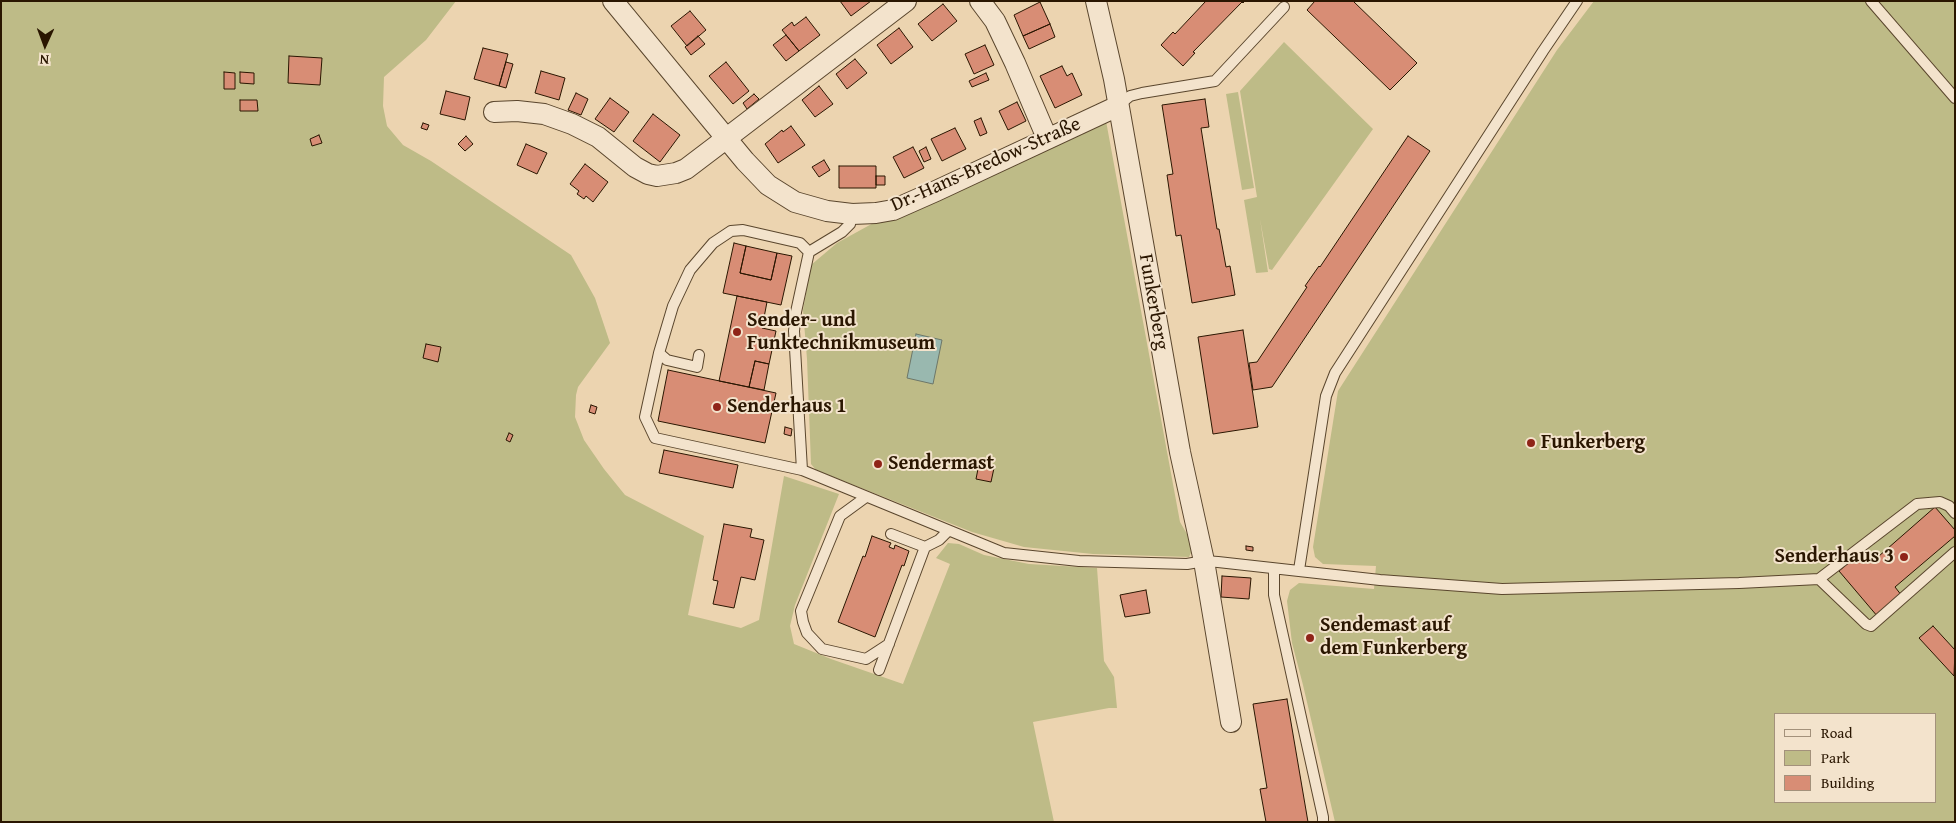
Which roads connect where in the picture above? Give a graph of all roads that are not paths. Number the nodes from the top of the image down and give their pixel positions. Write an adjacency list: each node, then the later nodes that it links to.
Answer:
1 (613, 1): 12 (street, Dr.-Hans-Bredow-Straße)
2 (906, 1): 12 (street)
3 (980, 1): 11 (street)
4 (1096, 1): 9 (street, Funkerberg)
5 (1577, 1): 26 (lane)
6 (1871, 1): 8 (lane)
7 (1284, 7): 9 (lane)
8 (1955, 98)
9 (1118, 106): 11 (street, Dr.-Hans-Bredow-Straße); 24 (street, Funkerberg)
10 (494, 112): 12 (street)
11 (1047, 138): 13 (street, Dr.-Hans-Bredow-Straße)
12 (726, 139): 13 (street, Dr.-Hans-Bredow-Straße)
13 (852, 214): 14 (lane)
14 (809, 252): 15 (lane); 17 (lane)
15 (659, 352): 16 (lane); 17 (lane)
16 (699, 355)
17 (802, 470): 18 (lane)
18 (866, 497): 20 (lane); 28 (lane)
19 (1955, 513): 27 (lane)
20 (948, 531): 22 (lane); 24 (lane)
21 (891, 534): 22 (lane)
22 (925, 547): 28 (lane)
23 (1955, 552): 27 (lane)
24 (1204, 561): 25 (lane); 30 (street, Funkerberg)
25 (1274, 569): 26 (lane); 31 (lane)
26 (1300, 570): 27 (lane)
27 (1819, 579)
28 (889, 644): 29 (lane)
29 (879, 670)
30 (1230, 722)
31 (1323, 822)

